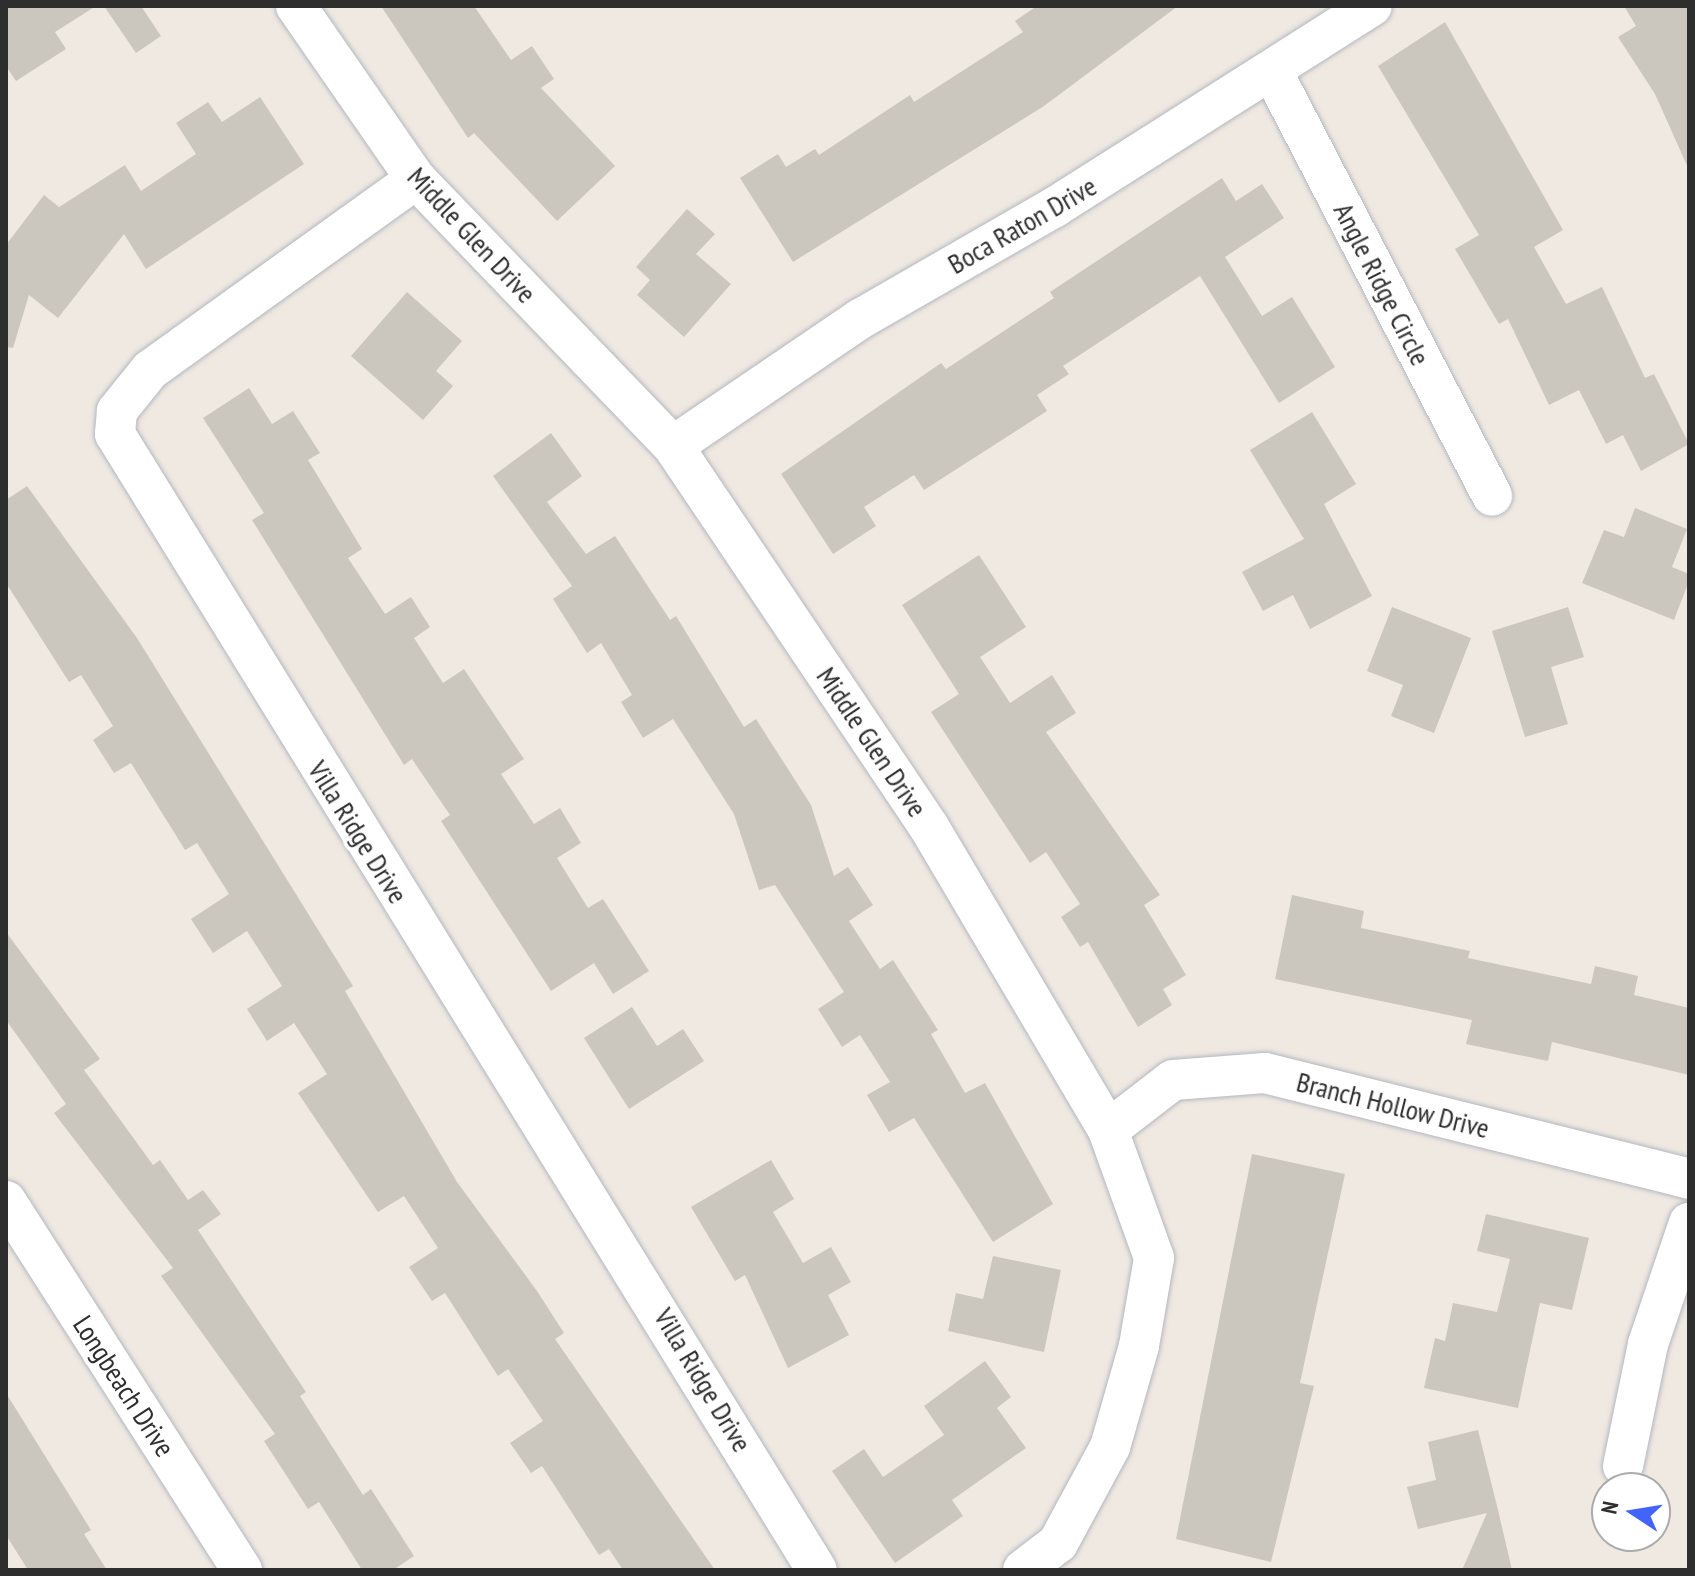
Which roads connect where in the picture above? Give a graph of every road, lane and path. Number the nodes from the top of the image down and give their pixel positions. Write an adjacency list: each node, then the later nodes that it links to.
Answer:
1 (296, 6): 4 (street, Middle Glen Drive)
2 (1372, 6): 3 (street, Boca Raton Drive)
3 (1273, 73): 5 (street, Boca Raton Drive); 6 (street, Angle Ridge Circle)
4 (416, 179): 5 (street, Middle Glen Drive); 13 (street, Villa Ridge Drive)
5 (673, 446): 7 (street, Middle Glen Drive)
6 (1492, 496)
7 (1108, 1130): 8 (street, Branch Hollow Drive); 14 (street, Middle Glen Drive)
8 (1689, 1179)
9 (6, 1201): 12 (street, Longbeach Drive)
10 (1689, 1223): 11 (street)
11 (1623, 1466)
12 (242, 1570)
13 (817, 1570)
14 (1023, 1570)

